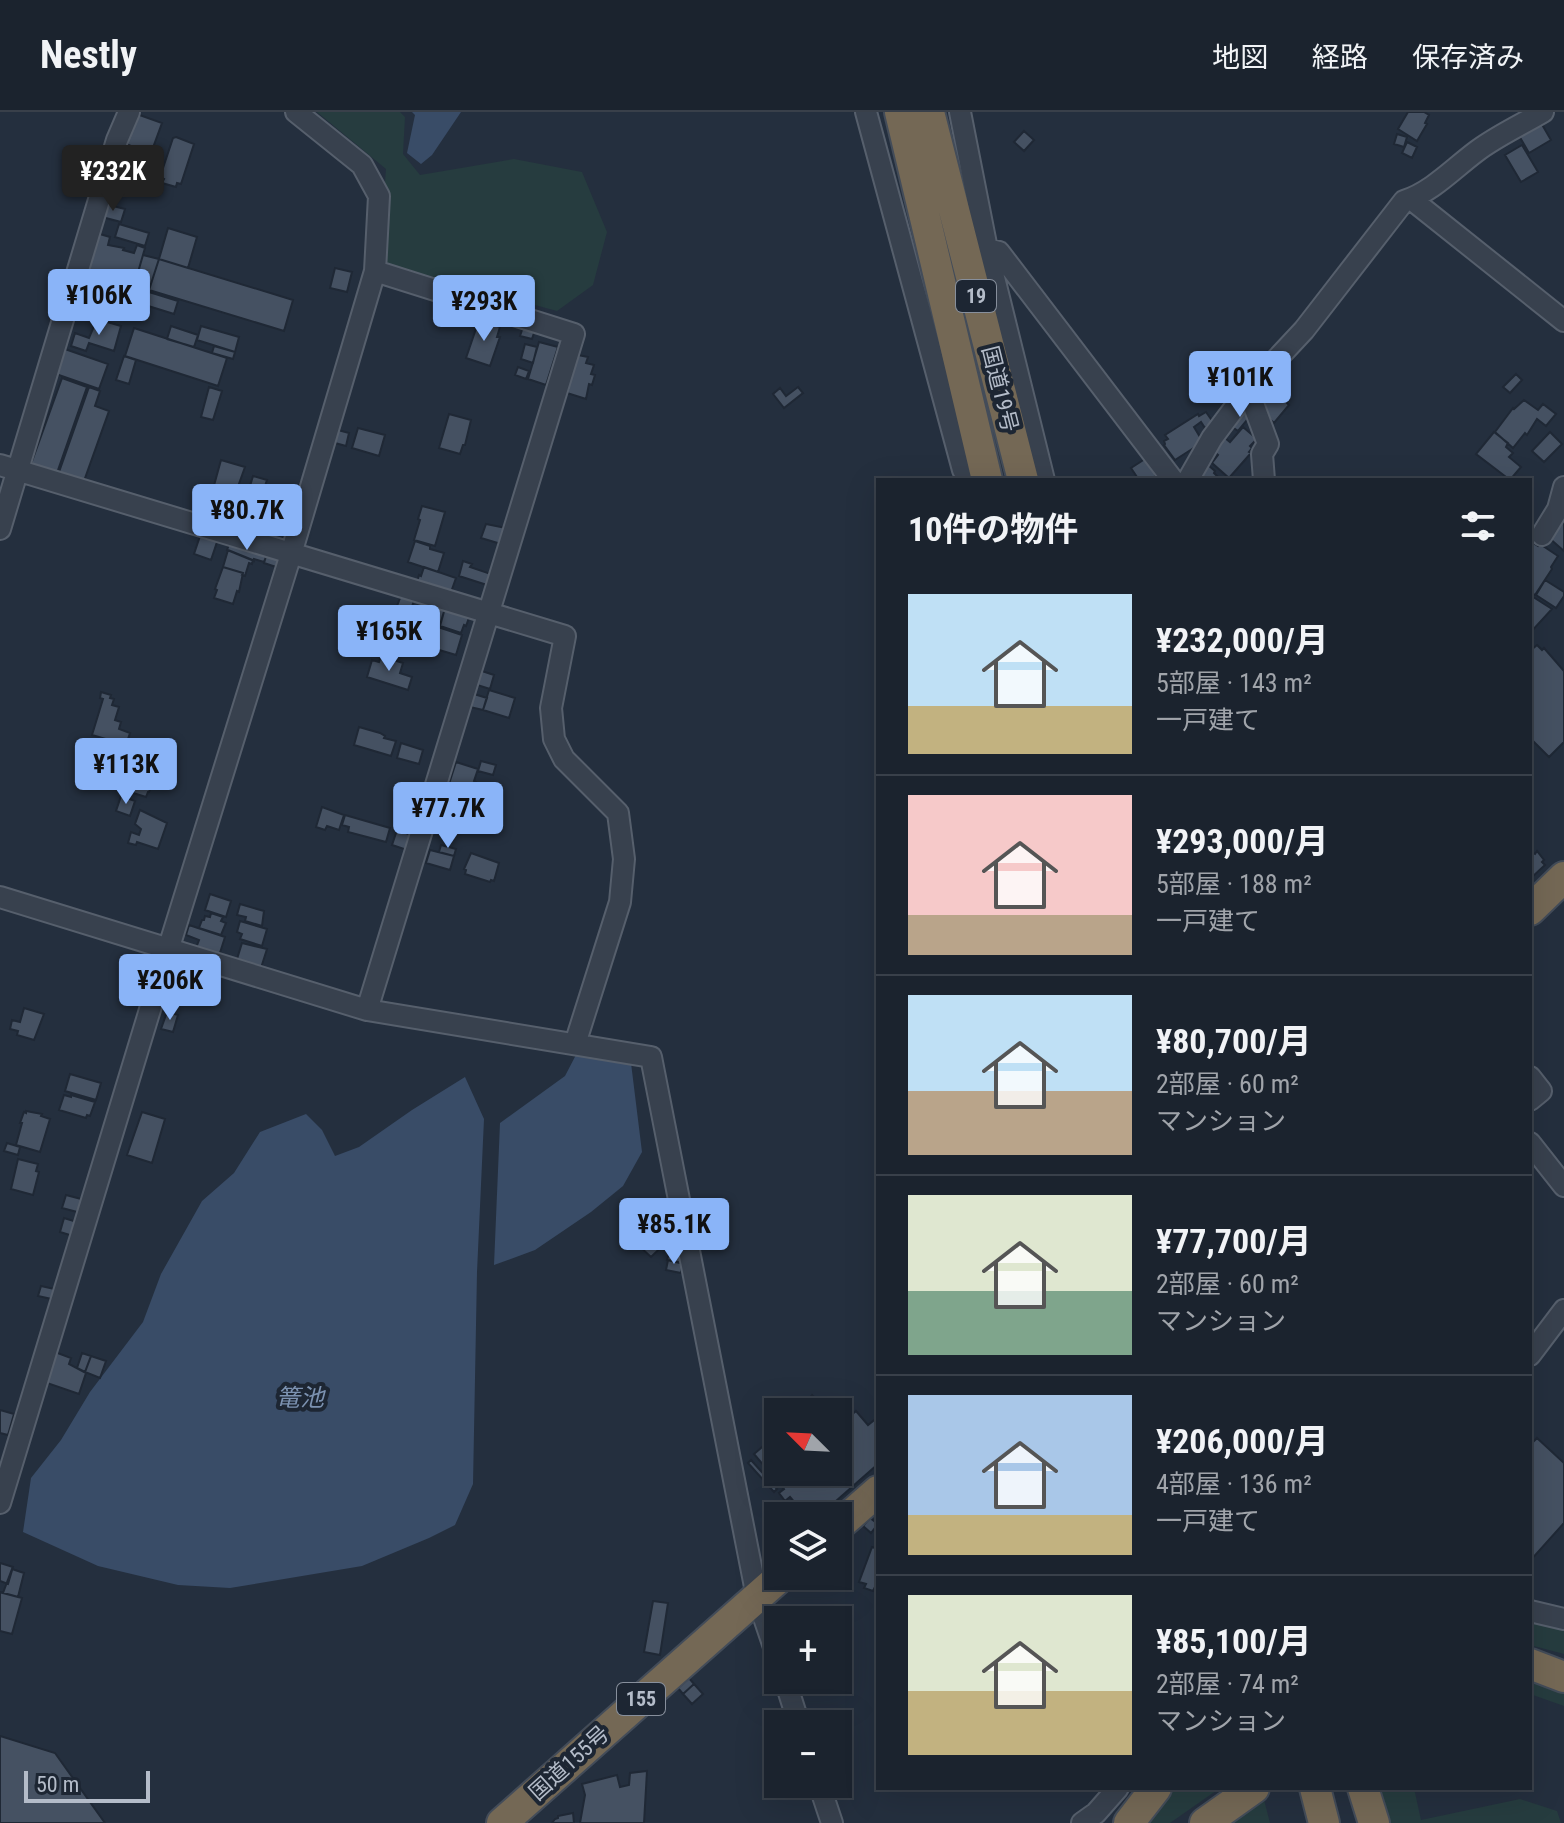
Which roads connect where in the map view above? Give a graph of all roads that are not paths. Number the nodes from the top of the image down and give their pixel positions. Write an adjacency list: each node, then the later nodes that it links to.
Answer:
1 (129, 112): 13 (street)
2 (296, 112): 10 (street)
3 (866, 112): 14 (street)
4 (900, 112): 15 (highway, 国道19号 / 19)
5 (929, 112): 16 (highway, 国道19号 / 19)
6 (960, 112): 9 (street)
7 (1543, 112): 8 (street)
8 (1411, 199): 11 (street); 12 (street)
9 (987, 249): 17 (street); 18 (street)
10 (375, 271): 24 (street); 25 (street)
11 (1564, 321)
12 (1248, 390): 19 (street); 20 (street)
13 (9, 468): 22 (street); 24 (street)
14 (972, 478)
15 (987, 478)
16 (1022, 478)
17 (1044, 478)
18 (1171, 478)
19 (1189, 478)
20 (1264, 478)
21 (1564, 487): 23 (street)
22 (0, 529)
23 (1542, 535)
24 (291, 554): 25 (street); 29 (street)
25 (490, 613): 30 (street); 31 (street)
26 (1564, 877): 28 (highway)
27 (0, 897): 29 (street)
28 (1533, 901)
29 (169, 947): 30 (street); 39 (street)
30 (367, 1010): 31 (street)
31 (575, 1044): 42 (street)
32 (1532, 1080): 33 (street)
33 (1532, 1098)
34 (1532, 1146): 35 (street)
35 (1564, 1186)
36 (1564, 1310): 37 (street)
37 (1532, 1352)
38 (876, 1493): 40 (highway)
39 (0, 1503)
40 (852, 1514)
41 (765, 1590): 42 (highway, 国道155号 / 155)
42 (757, 1597): 44 (street); 57 (highway, 国道155号 / 155)
43 (1532, 1611): 45 (street)
44 (764, 1618)
45 (1564, 1619)
46 (1532, 1651): 47 (highway)
47 (1564, 1660)
48 (1532, 1665): 49 (highway)
49 (1564, 1677)
50 (1116, 1790): 59 (street)
51 (1154, 1790): 60 (highway)
52 (1316, 1790): 63 (highway)
53 (1352, 1790): 64 (highway)
54 (1364, 1790): 65 (highway)
55 (1241, 1792): 61 (highway); 62 (highway)
56 (824, 1798): 58 (street)
57 (502, 1823)
58 (832, 1823)
59 (1082, 1823)
60 (1129, 1823)
61 (1183, 1823)
62 (1205, 1823)
63 (1324, 1823)
64 (1360, 1823)
65 (1374, 1823)

